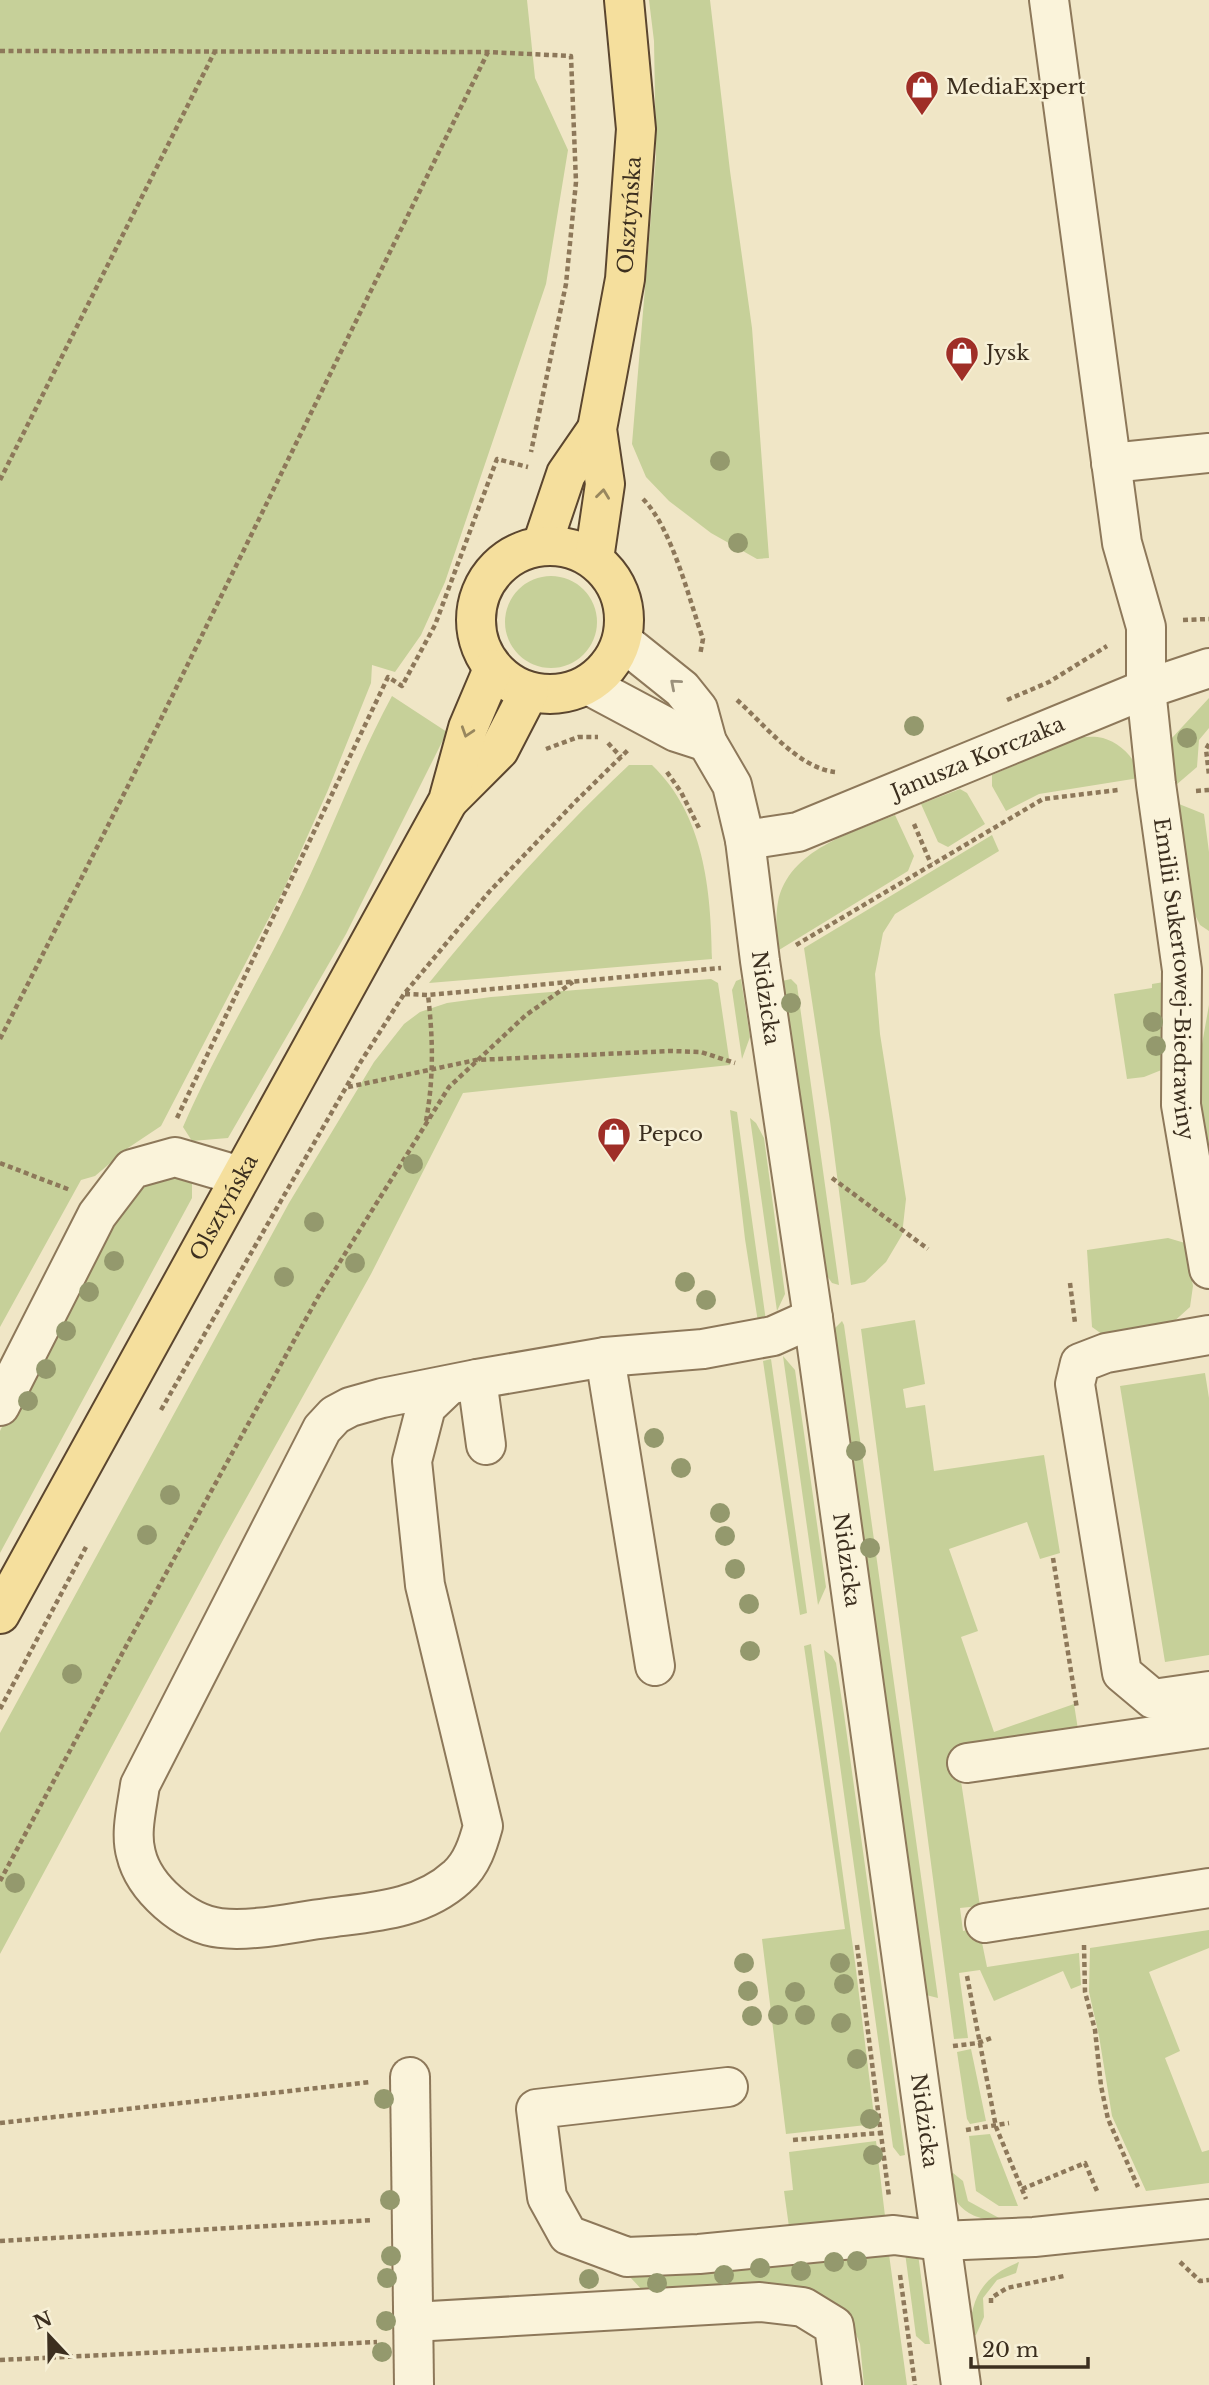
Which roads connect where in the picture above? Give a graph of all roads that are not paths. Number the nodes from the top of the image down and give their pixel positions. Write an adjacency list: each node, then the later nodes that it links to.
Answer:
1 (624, 0): 3 (main road, Olsztyńska)
2 (1049, 0): 5 (street, Emilii Sukertowej-Biedrawiny)
3 (597, 429): 6 (main road, Olsztyńska); 7 (main road, Olsztyńska, one-way to 3)
4 (1209, 453): 5 (street)
5 (1111, 463): 12 (street, Emilii Sukertowej-Biedrawiny)
6 (542, 545): 7 (main road); 10 (main road)
7 (594, 559): 8 (main road)
8 (622, 641): 11 (main road); 14 (street, Nidzicka, one-way to 8)
9 (1209, 668): 12 (street, Janusza Korczaka)
10 (493, 669): 13 (main road); 15 (main road, Olsztyńska, one-way to 15)
11 (588, 685): 13 (main road); 14 (street)
12 (1146, 689): 16 (street, Janusza Korczaka); 17 (street, Emilii Sukertowej-Biedrawiny)
13 (529, 692): 15 (main road, Olsztyńska)
14 (707, 742): 16 (street, Nidzicka)
15 (448, 800): 18 (main road, Olsztyńska)
16 (745, 840): 20 (street, Nidzicka)
17 (1195, 968): 19 (street, Emilii Sukertowej-Biedrawiny)
18 (240, 1176): 24 (street); 26 (main road, Olsztyńska)
19 (1209, 1269)
20 (813, 1318): 22 (street); 36 (street, Nidzicka)
21 (1209, 1335): 28 (street)
22 (605, 1357): 23 (street); 27 (street)
23 (463, 1382): 23 (street); 25 (street)
24 (0, 1406)
25 (486, 1445)
26 (0, 1614)
27 (656, 1666)
28 (1209, 1691)
29 (1209, 1728): 30 (street)
30 (967, 1763)
31 (1209, 1888): 32 (street)
32 (985, 1923)
33 (410, 2077): 37 (street)
34 (728, 2087): 36 (street)
35 (1209, 2219): 36 (street)
36 (940, 2241): 40 (street, Nidzicka)
37 (413, 2331): 38 (street); 39 (street)
38 (414, 2385)
39 (842, 2385)
40 (961, 2385)

